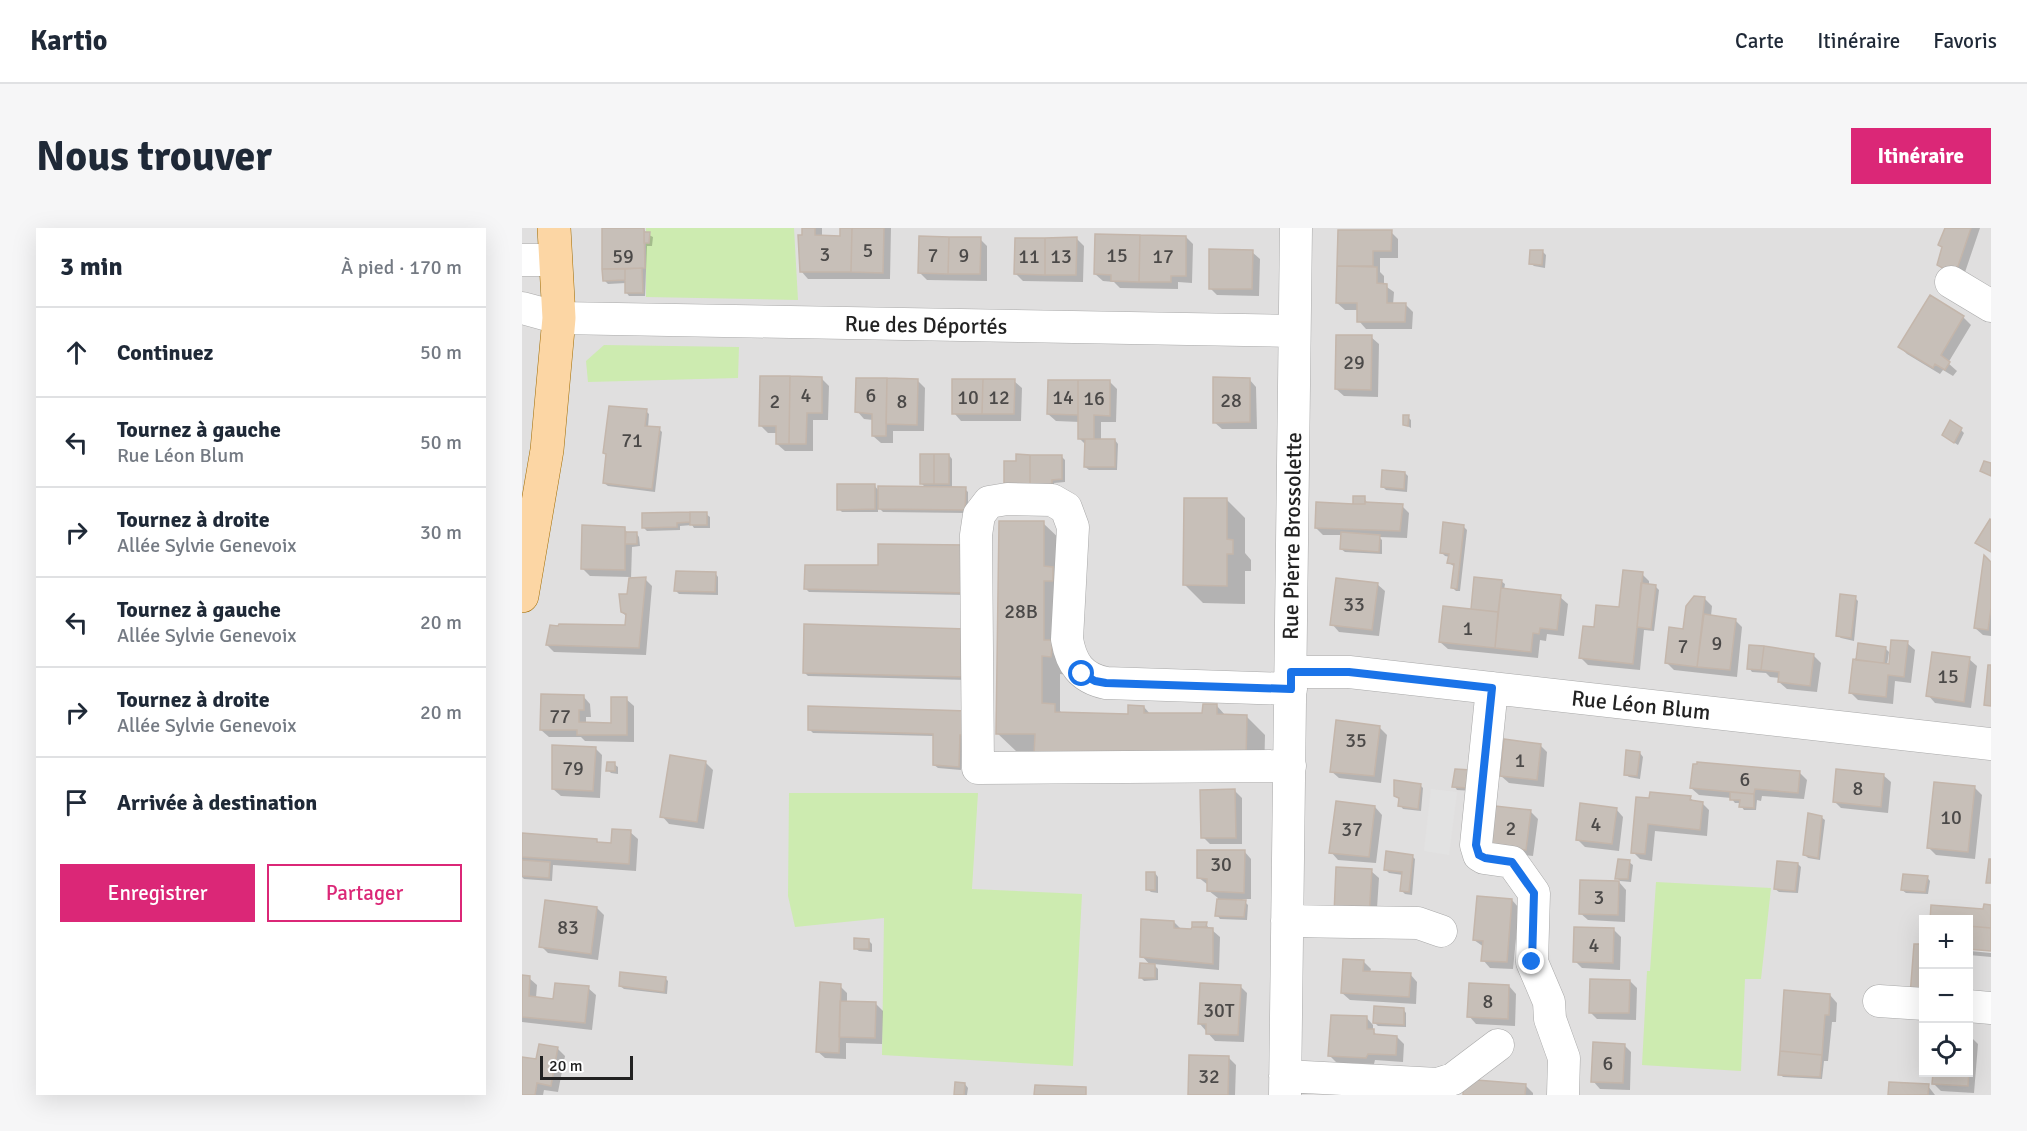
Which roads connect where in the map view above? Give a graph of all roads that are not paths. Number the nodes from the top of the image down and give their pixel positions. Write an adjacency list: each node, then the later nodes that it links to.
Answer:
1 (1296, 228): 8 (street, Rue Pierre Brossolette)
2 (554, 244): 3 (street); 7 (main road)
3 (522, 260)
4 (1950, 282): 5 (street)
5 (1991, 306)
6 (522, 308): 7 (street, Rue des Déportés)
7 (559, 318): 8 (street, Rue des Déportés); 9 (main road)
8 (1294, 331): 10 (street, Rue Pierre Brossolette)
9 (522, 596)
10 (1291, 680): 11 (street, Rue Léon Blum); 13 (street, Rue Pierre Brossolette); 13 (street, Rue Léon Blum)
11 (1492, 688): 12 (street, Rue Léon Blum); 22 (street)
12 (1991, 744)
13 (1290, 766): 14 (street, Rue Pierre Brossolette)
14 (1287, 921): 15 (street); 21 (street, Rue Pierre Brossolette)
15 (1441, 931)
16 (1879, 1001): 17 (street)
17 (1919, 1004)
18 (1973, 1006): 19 (street)
19 (1991, 1008)
20 (1498, 1045): 21 (street)
21 (1285, 1086)
22 (1563, 1095)

